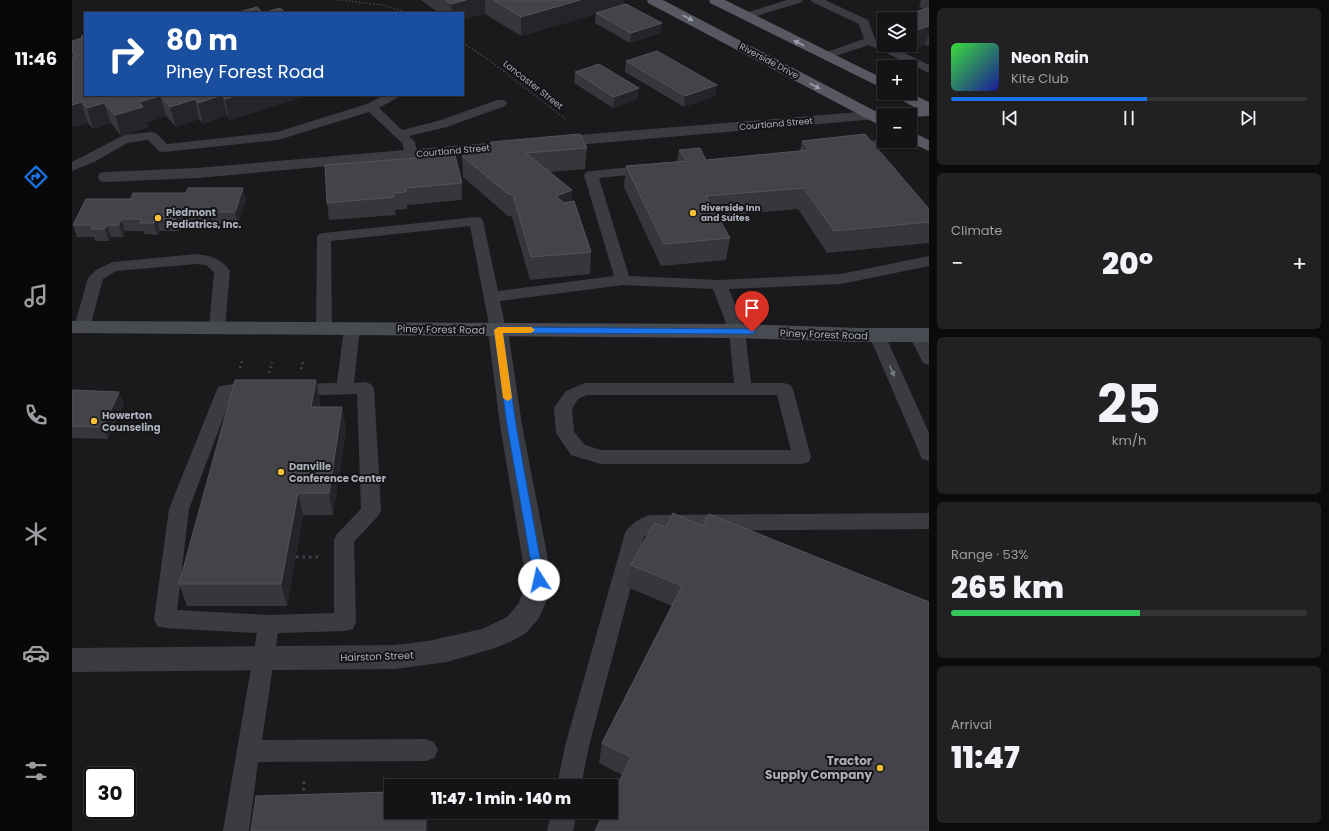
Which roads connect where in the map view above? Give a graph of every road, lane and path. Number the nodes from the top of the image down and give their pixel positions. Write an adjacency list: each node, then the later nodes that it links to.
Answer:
1 (338, 0): 6 (path)
2 (653, 0): 21 (main road, Riverside Drive, one-way to 21)
3 (715, 0): 7 (main road)
4 (798, 0): 7 (lane)
5 (816, 0): 8 (lane)
6 (406, 12)
7 (746, 16): 10 (main road, one-way to 7)
8 (870, 41): 10 (lane); 11 (lane)
9 (464, 44): 24 (path, Lancaster Street)
10 (825, 56): 14 (main road)
11 (904, 60)
12 (917, 66): 13 (lane)
13 (929, 69)
14 (877, 80)
15 (391, 96): 18 (lane)
16 (912, 100): 19 (main road)
17 (501, 103): 23 (lane)
18 (371, 107): 23 (lane); 32 (lane)
19 (929, 109): 20 (main road)
20 (917, 111)
21 (877, 118)
22 (877, 119): 24 (street, Courtland Street)
23 (400, 134): 30 (lane)
24 (592, 139): 30 (street, Courtland Street)
25 (917, 140): 27 (main road)
26 (877, 144): 28 (lane)
27 (929, 146)
28 (862, 149): 29 (lane); 33 (lane)
29 (839, 151)
30 (411, 154): 36 (street, Courtland Street)
31 (72, 156): 32 (lane)
32 (91, 158): 34 (lane); 36 (lane)
33 (874, 160)
34 (72, 167)
35 (661, 168): 38 (lane)
36 (106, 177)
37 (929, 261): 39 (lane)
38 (623, 280): 39 (lane); 40 (lane)
39 (719, 285): 46 (lane)
40 (492, 297): 43 (lane); 45 (lane)
41 (77, 327): 42 (main road, Piney Forest Road); 42 (lane)
42 (217, 327): 43 (main road, Piney Forest Road)
43 (324, 328): 44 (main road, Piney Forest Road)
44 (352, 328): 45 (main road, Piney Forest Road); 53 (lane)
45 (498, 330): 46 (main road, Piney Forest Road); 59 (street, Hairston Street)
46 (737, 331): 47 (main road, Piney Forest Road); 52 (lane)
47 (877, 335): 48 (main road, Piney Forest Road); 54 (lane, one-way to 54)
48 (923, 335): 49 (lane)
49 (929, 359)
50 (272, 362): 51 (path)
51 (268, 379)
52 (742, 388): 52 (lane)
53 (345, 389): 58 (lane); 58 (lane)
54 (929, 454)
55 (929, 521): 64 (lane)
56 (296, 556): 57 (path)
57 (323, 558)
58 (269, 624): 59 (lane)
59 (262, 657): 60 (street, Hairston Street); 62 (lane)
60 (72, 660)
61 (426, 750): 62 (lane)
62 (248, 751): 67 (lane)
63 (304, 779): 65 (path)
64 (570, 779)
65 (302, 800)
66 (563, 819): 68 (lane)
67 (236, 831)
68 (560, 831)

